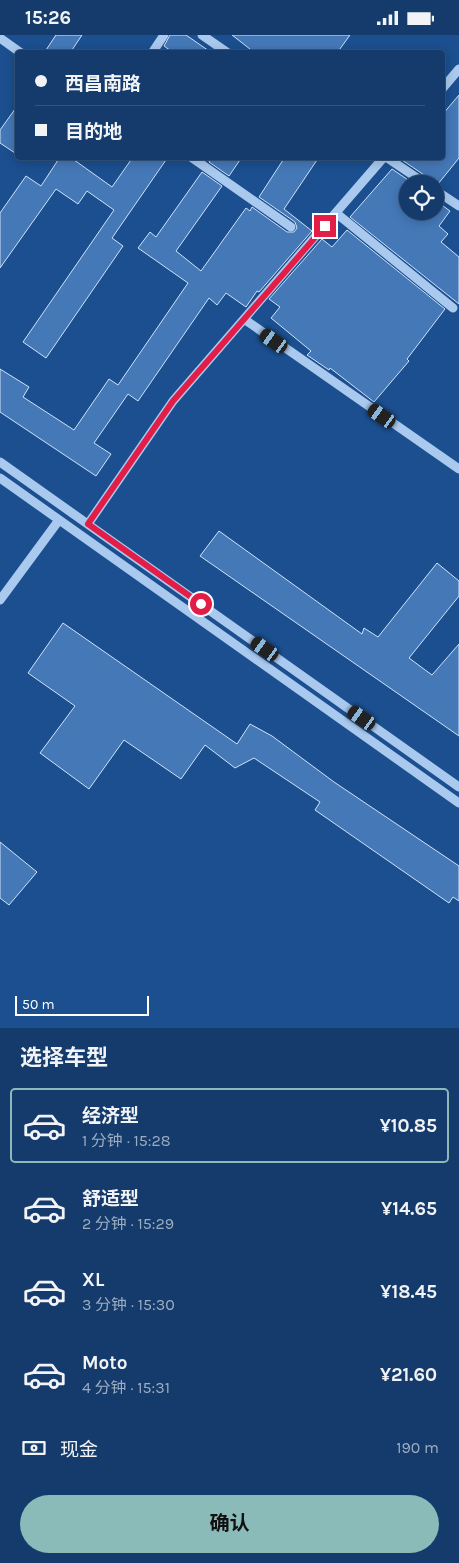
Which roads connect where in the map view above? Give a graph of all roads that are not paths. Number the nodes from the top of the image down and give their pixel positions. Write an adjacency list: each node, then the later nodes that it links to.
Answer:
1 (164, 35): 5 (street)
2 (202, 35): 6 (street)
3 (0, 38): 4 (street)
4 (17, 50)
5 (154, 50)
6 (224, 50)
7 (459, 69): 8 (street)
8 (445, 85)
9 (195, 160): 16 (street)
10 (382, 160): 15 (street)
11 (390, 160): 12 (street)
12 (412, 175)
13 (444, 196): 14 (street)
14 (459, 206)
15 (336, 213): 17 (street); 18 (street)
16 (291, 227)
17 (453, 308)
18 (244, 319): 20 (street); 23 (street)
19 (0, 462): 23 (street)
20 (459, 469)
21 (0, 478): 22 (street)
22 (59, 520): 24 (street); 26 (street)
23 (88, 524): 25 (street)
24 (0, 600)
25 (459, 787)
26 (459, 803)

